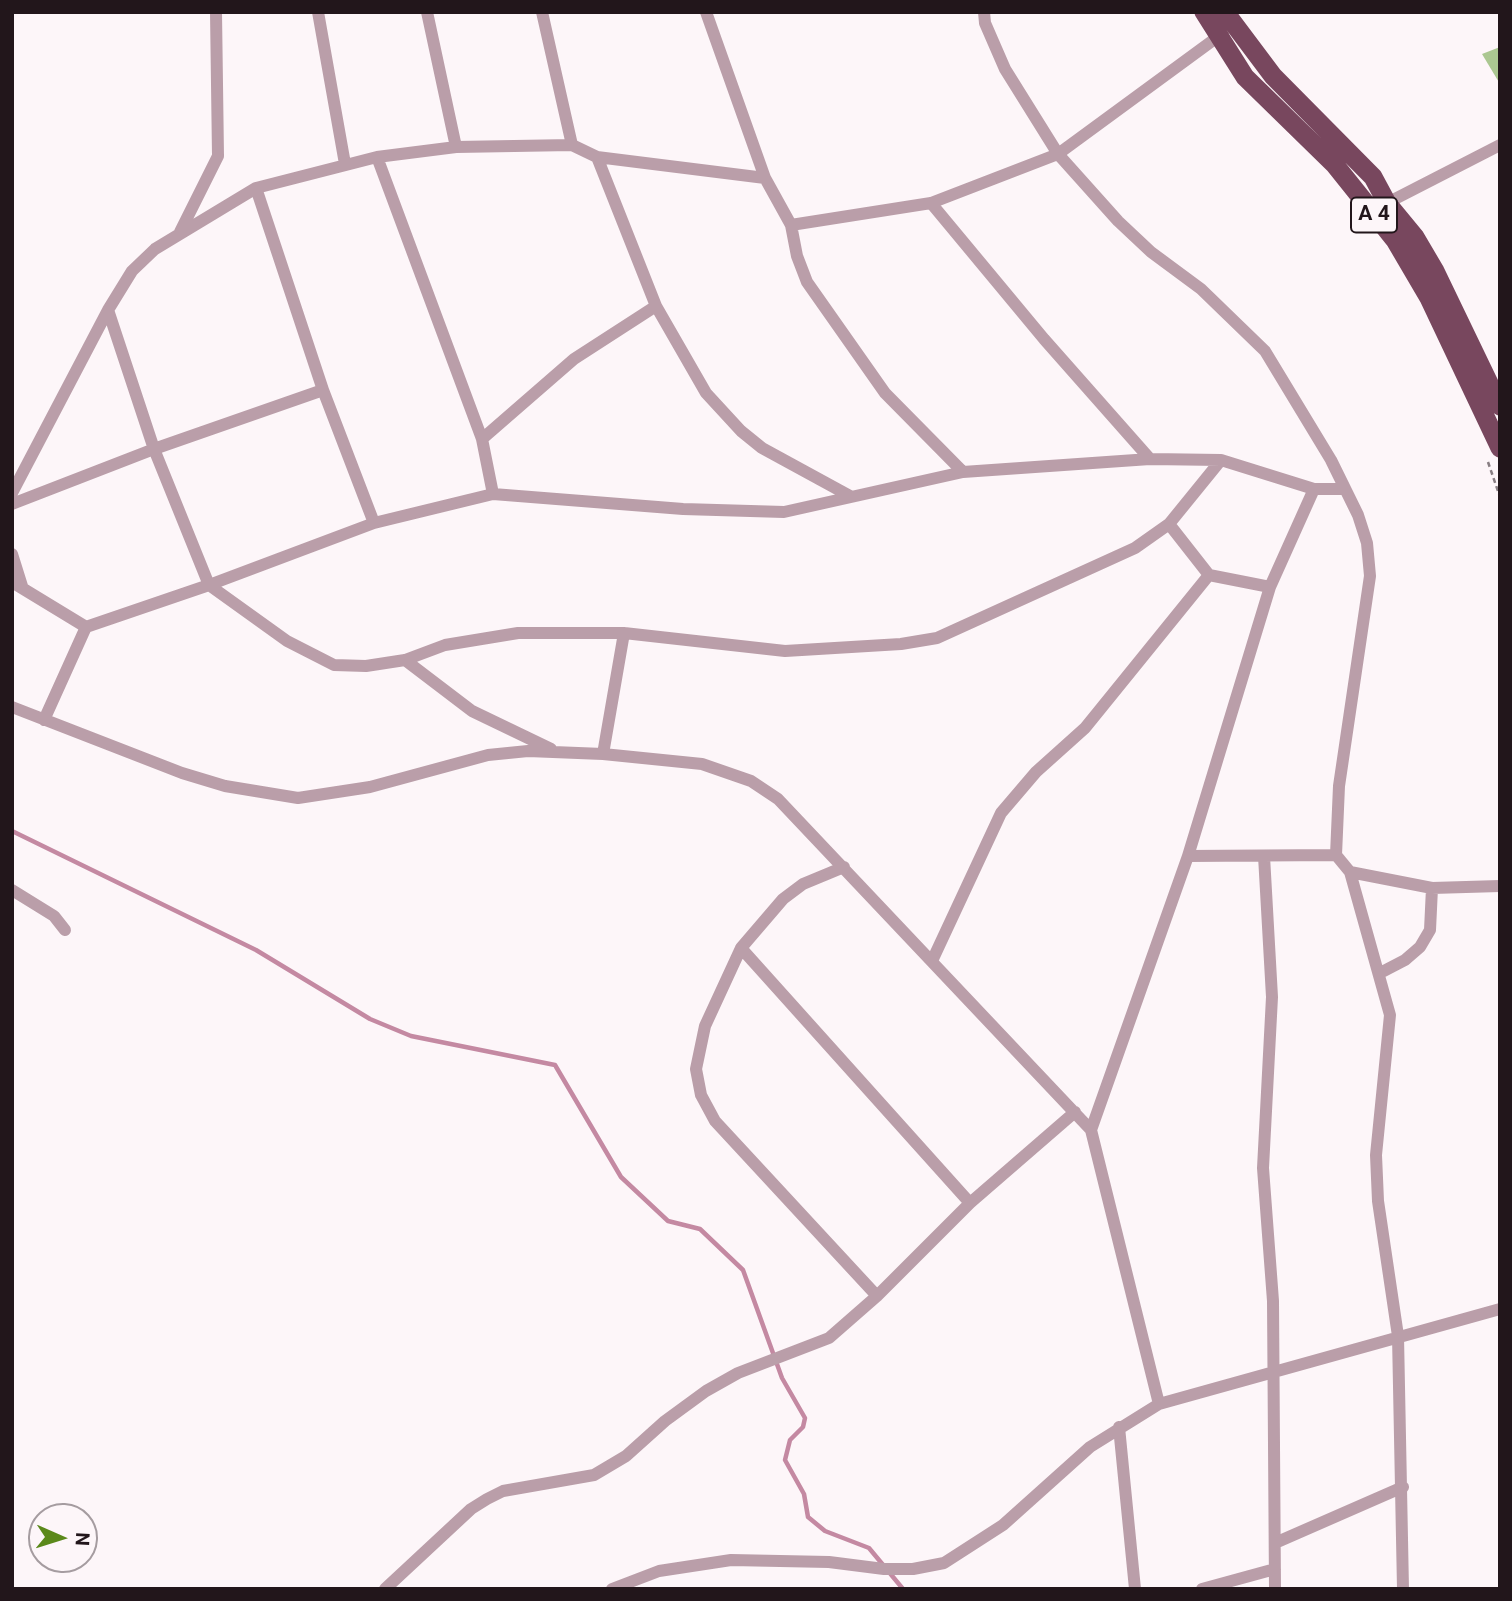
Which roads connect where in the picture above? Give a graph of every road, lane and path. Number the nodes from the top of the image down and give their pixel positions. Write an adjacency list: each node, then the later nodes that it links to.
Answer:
1 (216, 12): 22 (street)
2 (318, 12): 16 (street)
3 (427, 12): 12 (street)
4 (542, 12): 10 (street)
5 (706, 12): 17 (street)
6 (984, 12): 13 (street)
7 (1204, 12): 9 (highway, A 4)
8 (1228, 17): 9 (street); 20 (highway, A 4)
9 (1219, 39): 13 (street); 29 (highway, A 4)
10 (572, 145): 12 (street); 14 (street)
11 (1500, 145): 20 (street)
12 (456, 147): 15 (street)
13 (1058, 154): 19 (street); 34 (street)
14 (597, 157): 17 (street); 23 (street)
15 (377, 158): 16 (street); 27 (street)
16 (345, 164): 18 (street)
17 (765, 178): 21 (street)
18 (256, 188): 22 (street); 25 (street)
19 (931, 203): 21 (street); 30 (street)
20 (1387, 203): 26 (highway, A 4)
21 (791, 225): 32 (street)
22 (180, 232): 24 (street)
23 (656, 306): 27 (street); 37 (street)
24 (108, 310): 28 (street); 35 (street)
25 (323, 390): 28 (street); 40 (street)
26 (1500, 406)
27 (481, 439): 36 (street)
28 (154, 449): 39 (street); 45 (street)
29 (1494, 454): 38 (path)
30 (1150, 459): 31 (street); 32 (street)
31 (1221, 460): 33 (street); 41 (street)
32 (963, 472): 37 (street)
33 (1314, 489): 34 (street); 46 (street)
34 (1343, 489): 54 (street)
35 (12, 494)
36 (493, 494): 37 (street); 40 (street)
37 (850, 496)
38 (1500, 497)
39 (12, 504)
40 (374, 523): 45 (street)
41 (1169, 524): 43 (street); 48 (street)
42 (12, 554): 44 (street)
43 (1209, 575): 46 (street); 64 (street)
44 (17, 584): 47 (street)
45 (209, 585): 47 (street); 49 (street)
46 (1270, 587): 55 (street)
47 (86, 627): 51 (street)
48 (624, 633): 49 (street); 53 (street)
49 (405, 660): 52 (street)
50 (14, 711): 51 (street)
51 (44, 720): 52 (street)
52 (555, 751): 53 (street)
53 (603, 754): 57 (street)
54 (1336, 855): 56 (street); 58 (street)
55 (1188, 856): 56 (street); 67 (street)
56 (1264, 856): 72 (street)
57 (844, 867): 63 (street); 64 (street)
58 (1350, 872): 60 (street); 65 (street)
59 (1500, 886): 60 (street)
60 (1432, 888): 65 (street)
61 (12, 890): 62 (street)
62 (65, 930)
63 (741, 948): 68 (street); 69 (street)
64 (932, 961): 66 (street)
65 (1380, 972): 71 (street)
66 (1075, 1112): 67 (street); 68 (street)
67 (1091, 1130): 73 (street)
68 (970, 1203): 69 (street)
69 (877, 1296): 78 (street)
70 (1500, 1309): 71 (street)
71 (1398, 1336): 72 (street); 75 (street)
72 (1272, 1373): 73 (street); 76 (street)
73 (1159, 1404): 74 (street)
74 (1119, 1427): 79 (street); 80 (street)
75 (1402, 1487): 76 (street); 83 (street)
76 (1275, 1543): 77 (street)
77 (1275, 1569): 81 (street); 82 (street)
78 (385, 1589)
79 (612, 1589)
80 (1135, 1589)
81 (1202, 1589)
82 (1275, 1589)
83 (1403, 1589)

